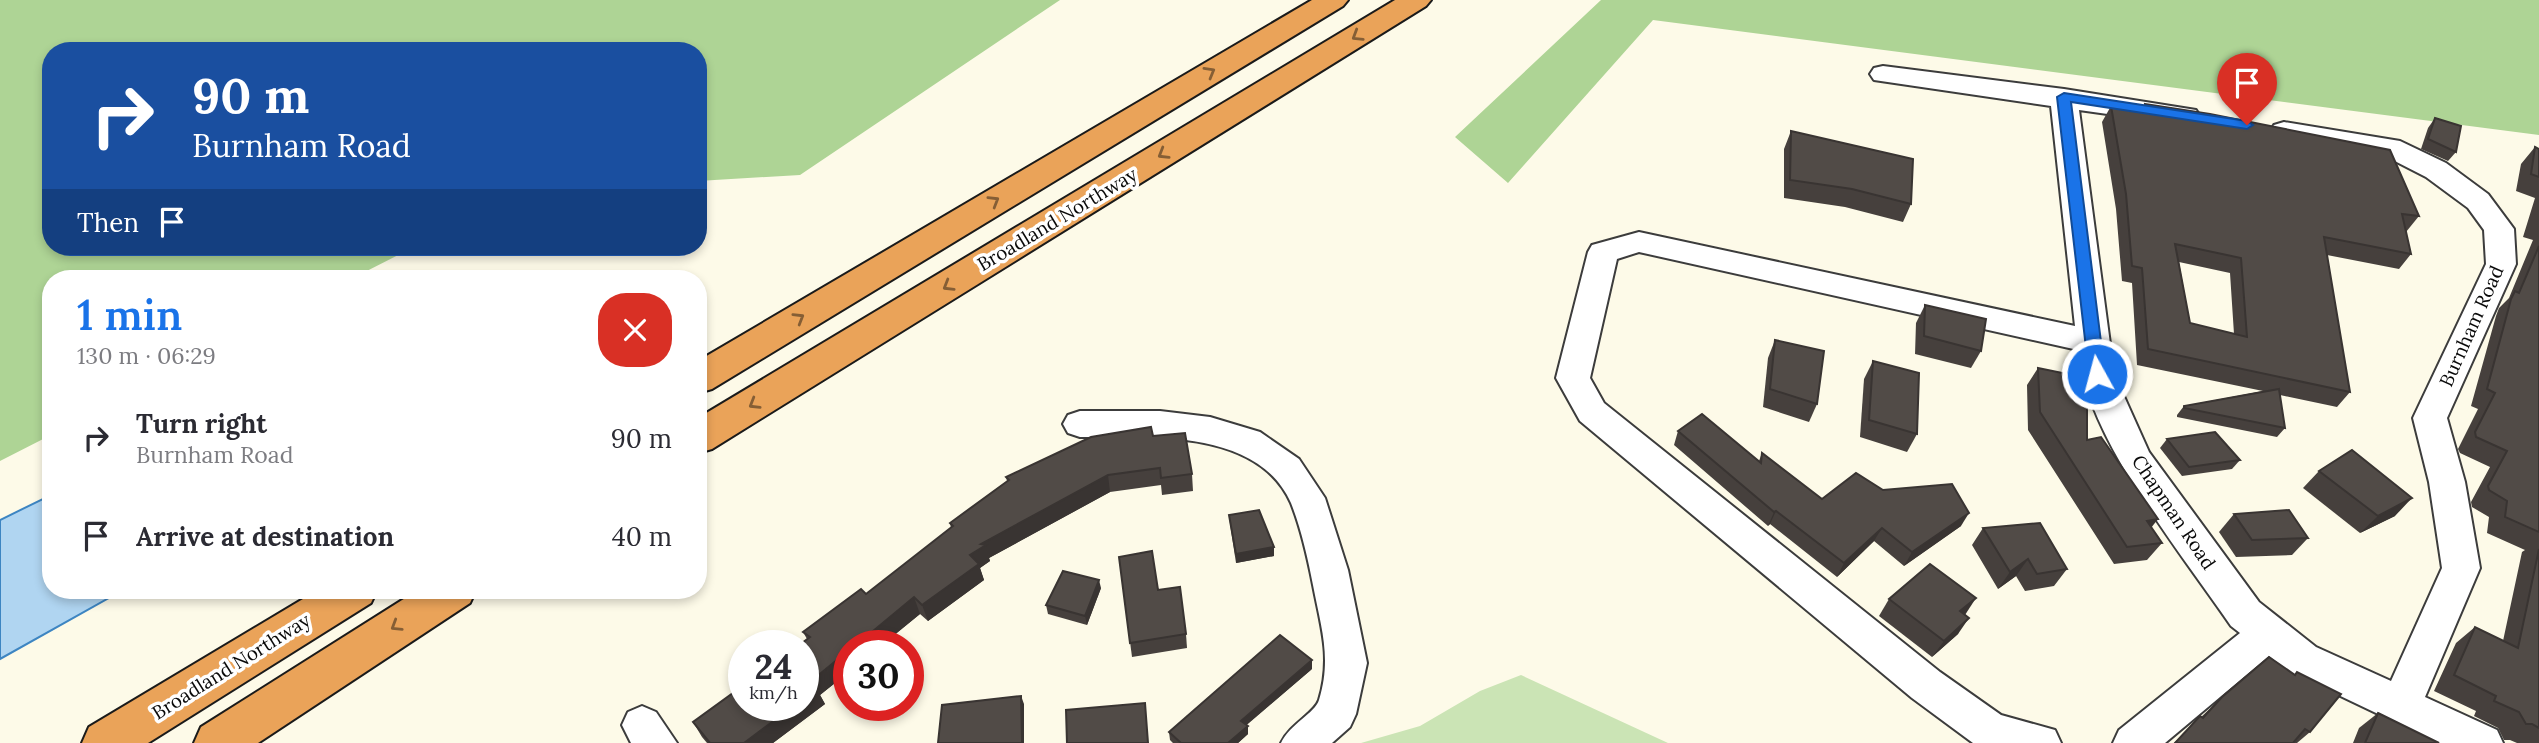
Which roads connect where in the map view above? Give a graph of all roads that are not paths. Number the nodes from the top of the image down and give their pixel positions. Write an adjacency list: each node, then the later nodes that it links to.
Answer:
1 (1333, 0): 8 (highway, one-way to 1)
2 (1416, 0): 10 (highway, Broadland Northway, one-way to 10)
3 (1883, 74): 4 (street)
4 (2064, 97): 5 (street); 7 (street, Chapman Road)
5 (2214, 120)
6 (2255, 126): 14 (street, Burnham Road)
7 (2093, 342): 13 (street, Chapman Road); 18 (street)
8 (707, 374)
9 (1080, 424): 17 (street)
10 (707, 433)
11 (340, 599): 15 (highway, Broadland Northway)
12 (440, 599): 16 (highway, one-way to 16)
13 (2269, 633): 14 (street, Chapman Road); 19 (street)
14 (2401, 705): 20 (street, Chapman Road)
15 (106, 743)
16 (218, 743)
17 (1302, 743)
18 (2040, 743)
19 (2134, 743)
20 (2482, 743)

